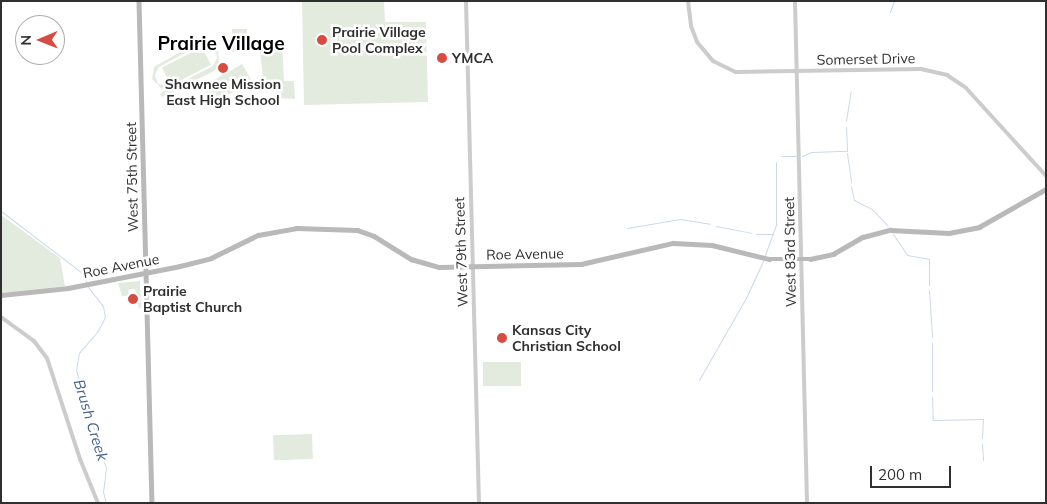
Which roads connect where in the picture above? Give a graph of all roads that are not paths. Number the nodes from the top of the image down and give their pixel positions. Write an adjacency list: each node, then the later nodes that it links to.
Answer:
1 (139, 1): 10 (main road, West 75th Street)
2 (466, 1): 9 (street, West 79th Street)
3 (688, 1): 5 (street, Somerset Drive)
4 (795, 1): 5 (street, West 83rd Street)
5 (796, 72): 6 (street, Somerset Drive); 8 (street, West 83rd Street)
6 (1046, 176)
7 (1046, 189): 8 (main road, Roe Avenue)
8 (802, 259): 9 (main road, Roe Avenue); 16 (street, West 83rd Street)
9 (473, 266): 10 (main road, Roe Avenue); 15 (street, West 79th Street)
10 (145, 274): 11 (main road, Roe Avenue); 14 (main road, West 75th Street)
11 (1, 295)
12 (1, 317): 13 (street)
13 (98, 503)
14 (152, 503)
15 (479, 503)
16 (807, 503)

